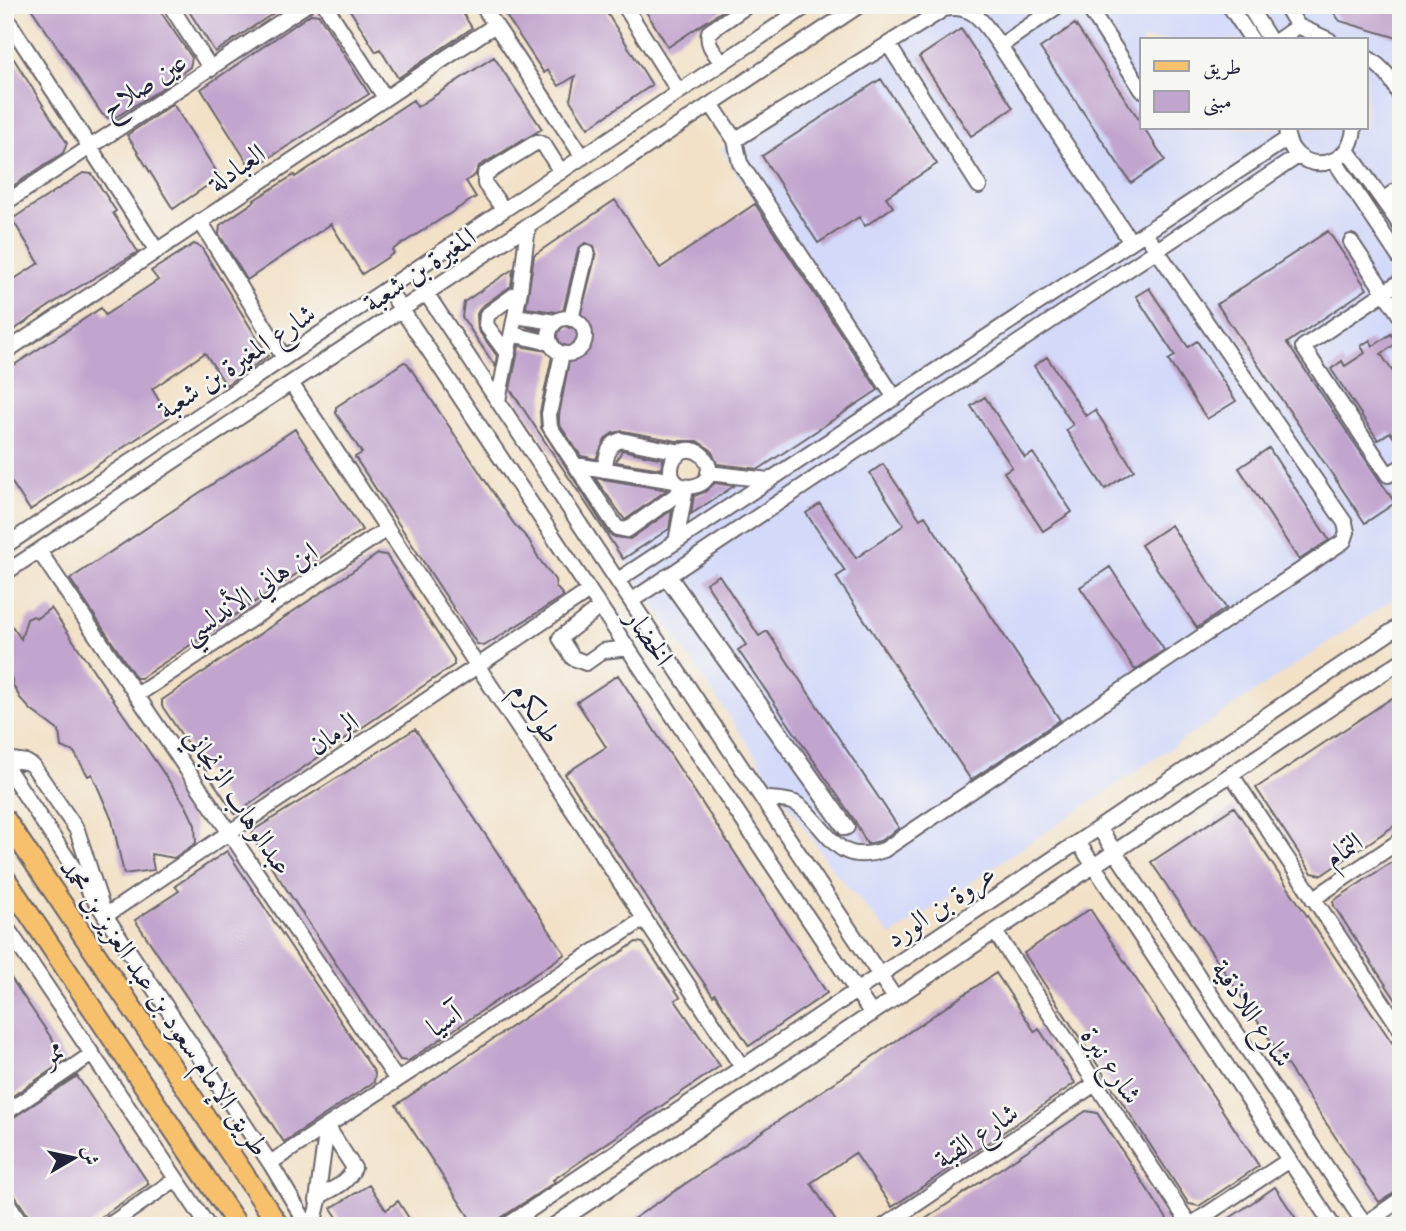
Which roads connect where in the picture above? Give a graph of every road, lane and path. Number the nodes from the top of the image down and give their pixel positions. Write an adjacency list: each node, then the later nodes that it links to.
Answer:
1 (170, 5): 25 (street)
2 (306, 5): 25 (street, عين صلاح)
3 (325, 5): 28 (street)
4 (482, 5): 15 (street)
5 (624, 5): 27 (street)
6 (748, 5): 24 (street)
7 (808, 5): 24 (street, شارع المغيرة بن شعبة)
8 (860, 5): 30 (street, المغيرة بن شعبة)
9 (1059, 5): 22 (street)
10 (1087, 5): 26 (street)
11 (1229, 5): 17 (street)
12 (1248, 5): 18 (street)
13 (1284, 5): 16 (street)
14 (5, 16): 34 (street)
15 (495, 25): 28 (street, العبادلة); 37 (street)
16 (1298, 26): 19 (street); 20 (street)
17 (1251, 38)
18 (1269, 38)
19 (1281, 38)
20 (1325, 38)
21 (888, 44): 22 (street); 33 (street); 40 (street)
22 (1000, 46): 49 (street)
23 (1368, 58): 29 (street)
24 (722, 63): 27 (street, شارع المغيرة بن شعبة)
25 (211, 69): 34 (street, عين صلاح)
26 (1140, 87)
27 (679, 92): 37 (street, شارع المغيرة بن شعبة)
28 (384, 96): 45 (street, العبادلة)
29 (1401, 99)
30 (711, 104): 33 (street); 46 (street, المغيرة بن شعبة)
31 (1354, 130): 35 (street)
32 (1286, 134): 36 (street); 48 (street)
33 (735, 140): 75 (street)
34 (91, 148): 43 (street, عين صلاح); 52 (street)
35 (1347, 150): 38 (street); 42 (street)
36 (1298, 156): 38 (street); 51 (street)
37 (583, 157): 39 (street, شارع المغيرة بن شعبة)
38 (1334, 160): 54 (street)
39 (561, 172): 44 (street, شارع المغيرة بن شعبة); 44 (street)
40 (979, 186)
41 (1401, 187): 42 (street)
42 (1383, 200): 47 (street)
43 (5, 203)
44 (504, 210): 55 (street, شارع المغيرة بن شعبة)
45 (200, 221): 52 (street, العبادلة); 73 (street)
46 (527, 226): 58 (street); 60 (street, المغيرة بن شعبة)
47 (1401, 226)
48 (1145, 233): 49 (street); 51 (street)
49 (1131, 242): 65 (street)
50 (1351, 242): 59 (street)
51 (1157, 250): 68 (street); 103 (street)
52 (158, 251): 70 (street, العبادلة)
53 (587, 252): 64 (street)
54 (1401, 260)
55 (412, 272): 57 (street, شارع المغيرة بن شعبة); 60 (street, الخضار)
56 (1401, 281): 59 (street)
57 (388, 289): 61 (street, الخضار); 73 (street, شارع المغيرة بن شعبة)
58 (520, 291): 62 (street); 72 (street)
59 (1384, 292): 63 (street); 81 (street)
60 (426, 293): 61 (street, المغيرة بن شعبة); 76 (street, الخضار)
61 (402, 310): 74 (street, المغيرة بن شعبة); 93 (street, الخضار)
62 (515, 316): 66 (street); 67 (street)
63 (1401, 317)
64 (571, 319): 66 (street); 71 (street)
65 (1015, 319): 68 (street); 75 (street)
66 (555, 322): 69 (street)
67 (512, 334): 69 (street); 72 (street)
68 (1026, 337): 78 (street)
69 (550, 343): 71 (street)
70 (5, 352)
71 (562, 354): 80 (street)
72 (508, 355): 76 (street)
73 (284, 358): 88 (street, شارع المغيرة بن شعبة)
74 (291, 383): 86 (street, طولكرم); 89 (street, المغيرة بن شعبة)
75 (895, 398): 77 (street)
76 (498, 401): 92 (street, الخضار)
77 (858, 422): 78 (street); 84 (street)
78 (870, 442): 91 (street)
79 (681, 452): 82 (street); 83 (street); 85 (street)
80 (575, 465): 82 (street); 85 (street)
81 (1401, 467)
82 (604, 470): 85 (street)
83 (708, 473): 84 (street); 85 (street)
84 (769, 480): 87 (street)
85 (680, 484): 87 (street)
86 (387, 529): 99 (street, طولكرم); 100 (street, ابن هاني الأندلسي)
87 (671, 545): 91 (street); 92 (street)
88 (5, 546)
89 (39, 551): 90 (street, المغيرة بن شعبة); 100 (street, عبدالوهاب الزنجاني)
90 (5, 573)
91 (671, 574): 91 (street); 94 (street)
92 (618, 580): 94 (street, الخضار)
93 (589, 591): 95 (street, الخضار); 99 (street, الرمان)
94 (631, 601): 103 (street, الخضار)
95 (600, 607): 97 (street, الخضار); 97 (street)
96 (1401, 625): 105 (street, عروة بن الورد)
97 (628, 648): 118 (street, الخضار)
98 (1401, 661): 102 (street, عروة بن الورد)
99 (478, 666): 106 (street, الرمان); 114 (street, طولكرم)
100 (137, 695): 106 (street, عبدالوهاب الزنجاني)
101 (5, 762): 113 (street); 113 (street)
102 (1231, 774): 109 (street, عروة بن الورد); 112 (street)
103 (762, 798): 117 (street, الخضار)
104 (5, 819): 140 (main road, طريق الإمام سعود بن عبد العزيز بن محمد)
105 (1100, 828): 108 (street, عروة بن الورد); 109 (street, شارع اللاذقية)
106 (230, 832): 113 (street, الرمان); 124 (street, عبدالوهاب الزنجاني)
107 (1401, 840): 112 (street, التمام)
108 (1078, 842): 110 (street, شارع اللاذقية); 117 (street, عروة بن الورد)
109 (1115, 851): 110 (street, عروة بن الورد); 135 (street, شارع اللاذقية)
110 (1094, 866): 116 (street, عروة بن الورد); 128 (street, شارع اللاذقية)
111 (5, 877): 139 (main road)
112 (1313, 899): 121 (street)
113 (105, 916): 129 (street)
114 (644, 919): 123 (street, طولكرم); 124 (street, آسيا)
115 (6, 929): 122 (street)
116 (995, 932): 119 (street, عروة بن الورد); 125 (street, شارع نبرة)
117 (880, 975): 118 (street, عروة بن الورد); 119 (street, الخضار)
118 (856, 991): 120 (street, الخضار); 123 (street, عروة بن الورد)
119 (895, 998): 120 (street, عروة بن الورد)
120 (872, 1014): 143 (street, عروة بن الورد)
121 (1401, 1030)
122 (92, 1054): 126 (street, ممر); 130 (street)
123 (742, 1067): 142 (street, عروة بن الورد)
124 (397, 1080): 127 (street, آسيا)
125 (1096, 1084): 134 (street, شارع نبرة); 144 (street, شارع القبة)
126 (5, 1113)
127 (327, 1126): 129 (street, آسيا); 132 (street); 132 (street)
128 (1289, 1160): 134 (street); 145 (street, شارع اللاذقية)
129 (270, 1163): 141 (street)
130 (176, 1179): 137 (street); 138 (street)
131 (1401, 1199): 135 (street)
132 (317, 1201): 141 (street)
133 (7, 1204): 136 (street)
134 (1189, 1225)
135 (1365, 1225)
136 (23, 1226)
137 (108, 1226)
138 (208, 1226)
139 (239, 1226)
140 (279, 1226)
141 (310, 1226)
142 (506, 1226)
143 (553, 1226)
144 (884, 1226)
145 (1333, 1226)

